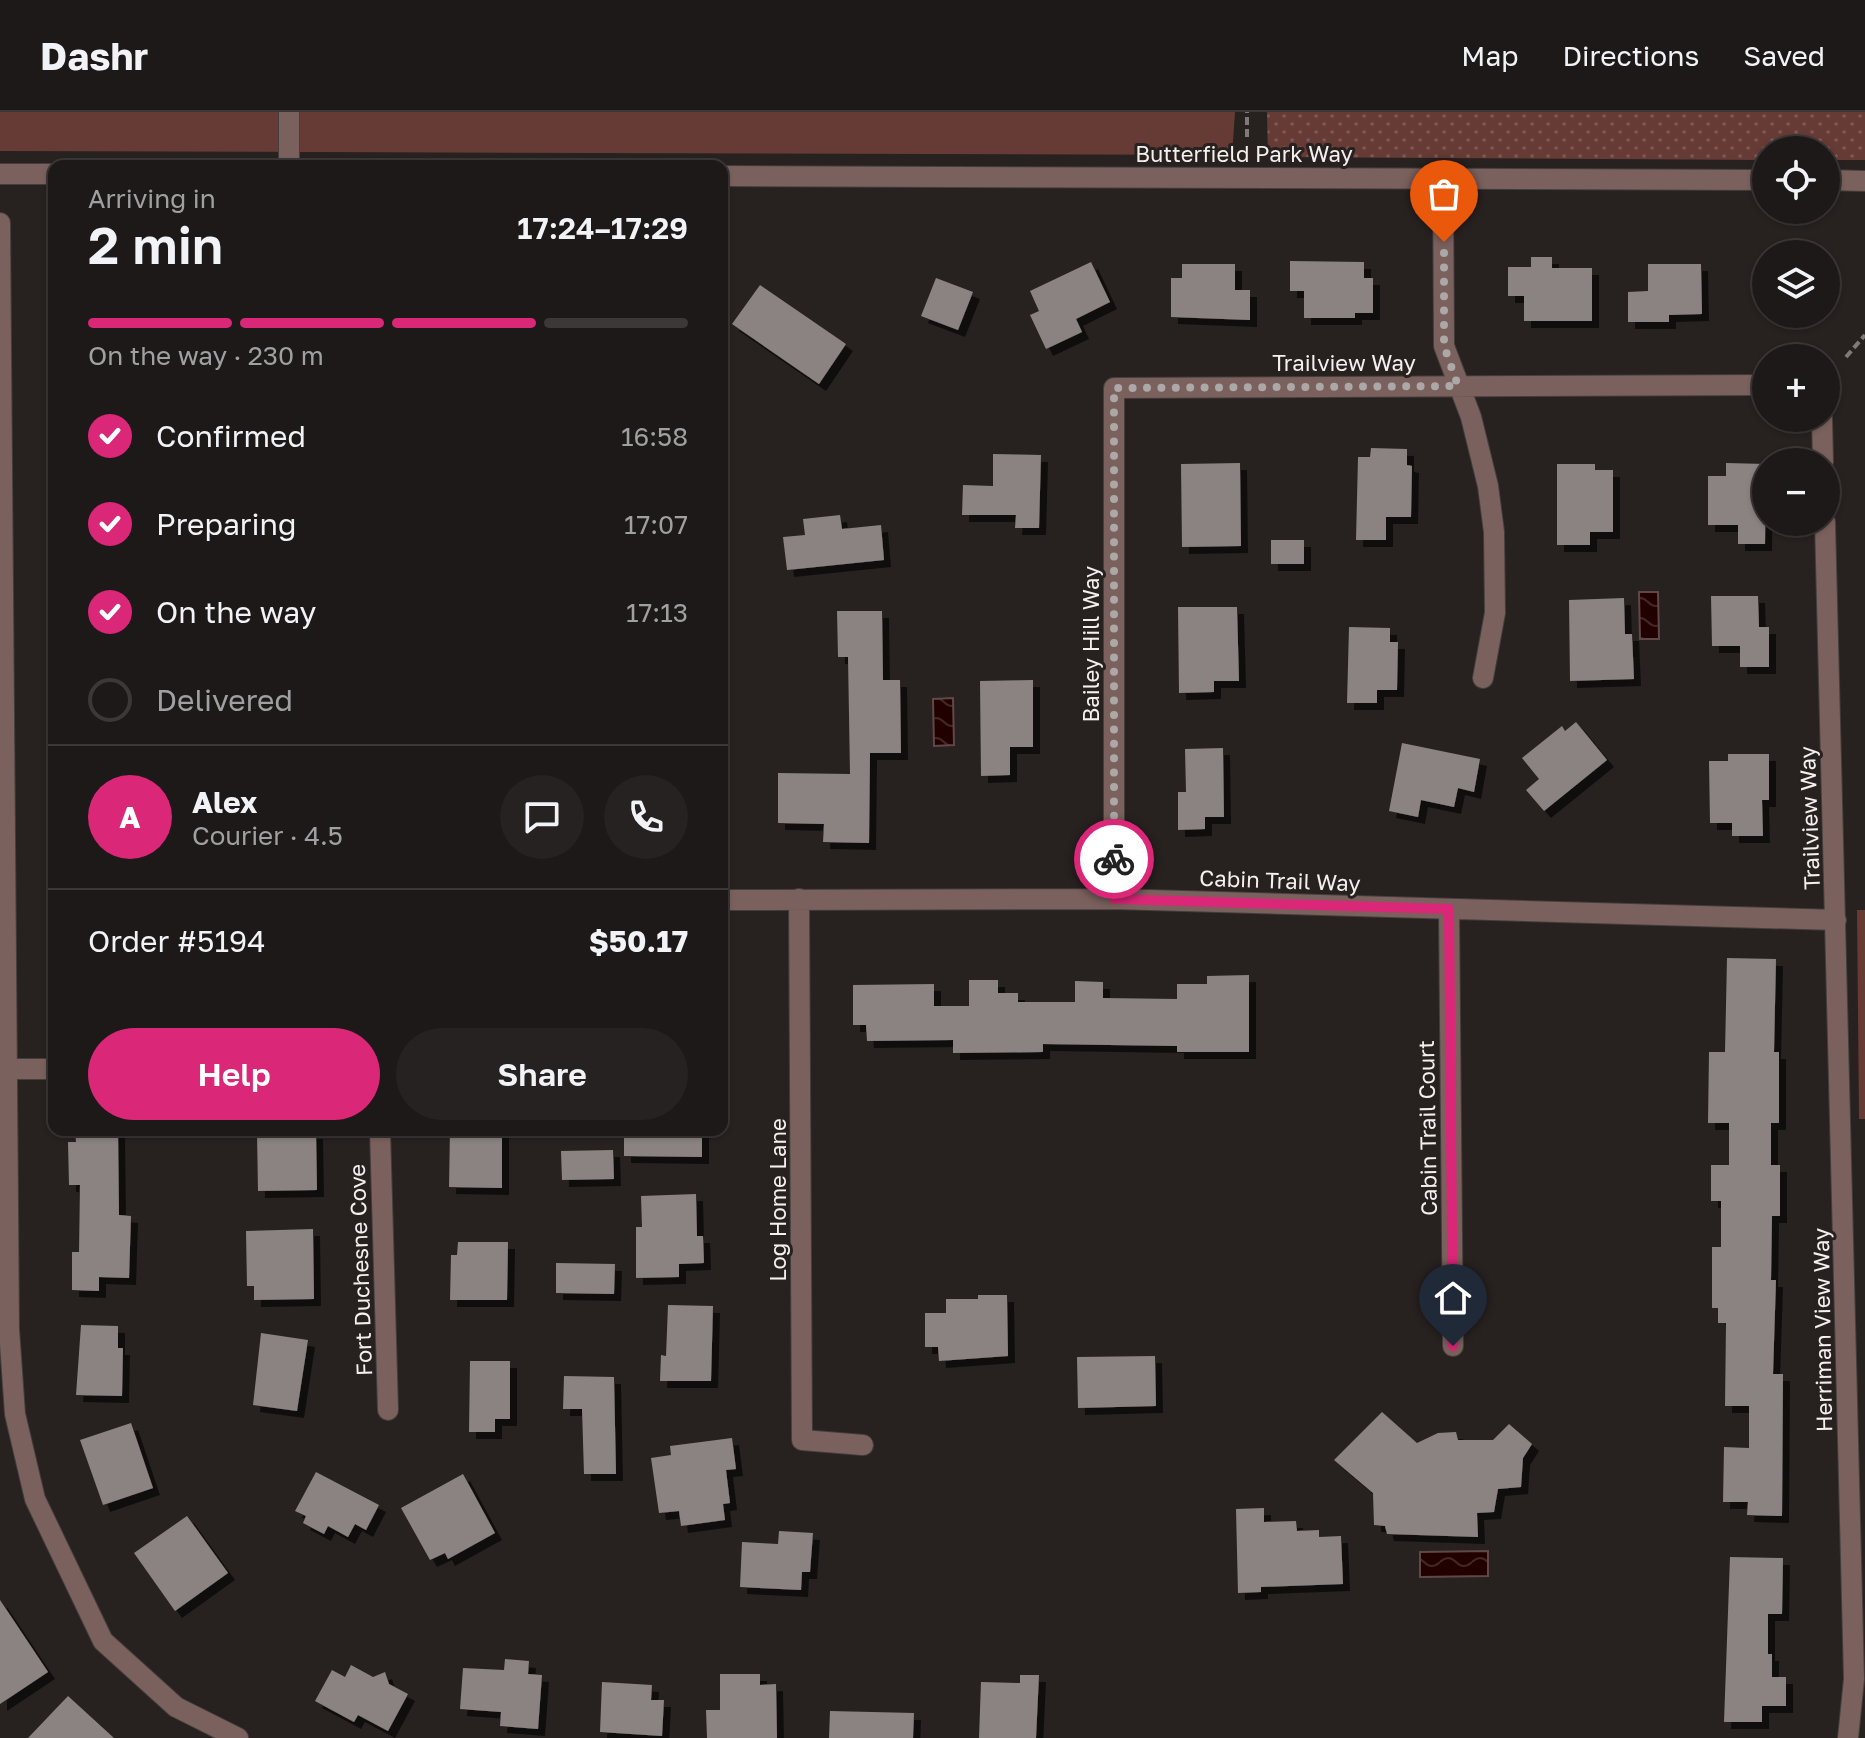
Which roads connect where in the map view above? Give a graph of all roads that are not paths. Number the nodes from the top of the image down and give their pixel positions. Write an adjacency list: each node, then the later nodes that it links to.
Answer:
1 (289, 112): 2 (street)
2 (289, 160)
3 (0, 174): 4 (street)
4 (48, 174)
5 (728, 176): 6 (street, Butterfield Park Way)
6 (1443, 178): 7 (street, Butterfield Park Way); 12 (street)
7 (1752, 180)
8 (1840, 180): 9 (street)
9 (1865, 181)
10 (0, 223): 21 (street)
11 (1752, 385): 12 (street, Trailview Way)
12 (1458, 386): 13 (street, Trailview Way); 15 (street)
13 (1114, 388): 17 (street, Bailey Hill Way)
14 (1825, 536): 20 (street, Trailview Way)
15 (1483, 678)
16 (799, 899): 17 (street, Cabin Trail Way); 18 (street, Cabin Trail Way); 26 (street, Log Home Lane)
17 (1114, 899): 19 (street, Cabin Trail Way)
18 (728, 900)
19 (1449, 909): 20 (street, Cabin Trail Way); 24 (street, Cabin Trail Court)
20 (1836, 920): 28 (street, Herriman View Way)
21 (8, 1069): 22 (street); 27 (street)
22 (48, 1069)
23 (380, 1136): 25 (street, Fort Duchesne Cove)
24 (1453, 1346)
25 (388, 1410)
26 (863, 1445)
27 (238, 1738)
28 (1848, 1738)

